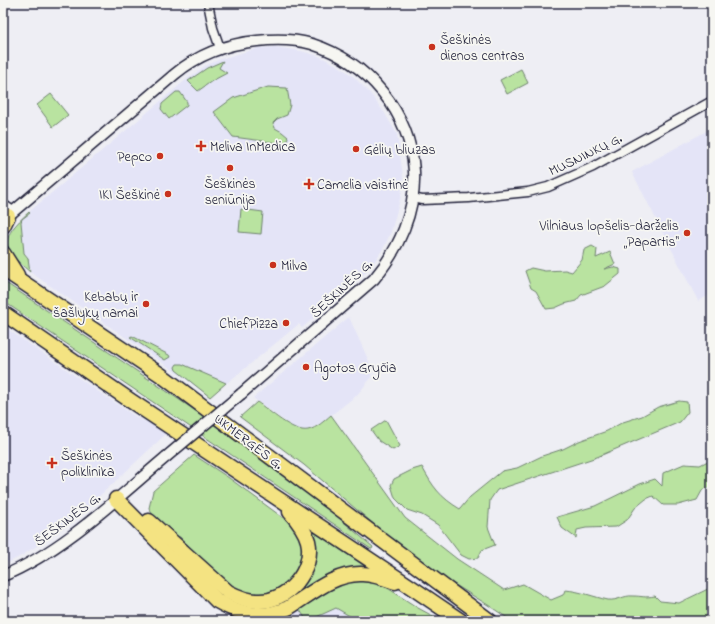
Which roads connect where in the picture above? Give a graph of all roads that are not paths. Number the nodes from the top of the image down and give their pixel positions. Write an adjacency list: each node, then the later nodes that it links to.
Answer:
1 (208, 3): 2 (street)
2 (220, 48): 4 (street, ŠEŠKINĖS G.); 5 (street, ŠEŠKINĖS G.)
3 (712, 101): 4 (street, MUSNINKŲ G.)
4 (412, 198): 10 (street, ŠEŠKINĖS G., bridge)
5 (6, 215)
6 (3, 253): 8 (highway)
7 (3, 269): 8 (highway, UKMERGĖS G.)
8 (20, 281): 15 (highway, UKMERGĖS G.)
9 (3, 313): 11 (highway)
10 (119, 496): 11 (highway); 12 (street, ŠEŠKINĖS G.); 13 (highway)
11 (278, 500): 13 (highway)
12 (3, 576)
13 (414, 589): 14 (highway)
14 (461, 621)
15 (490, 621)

